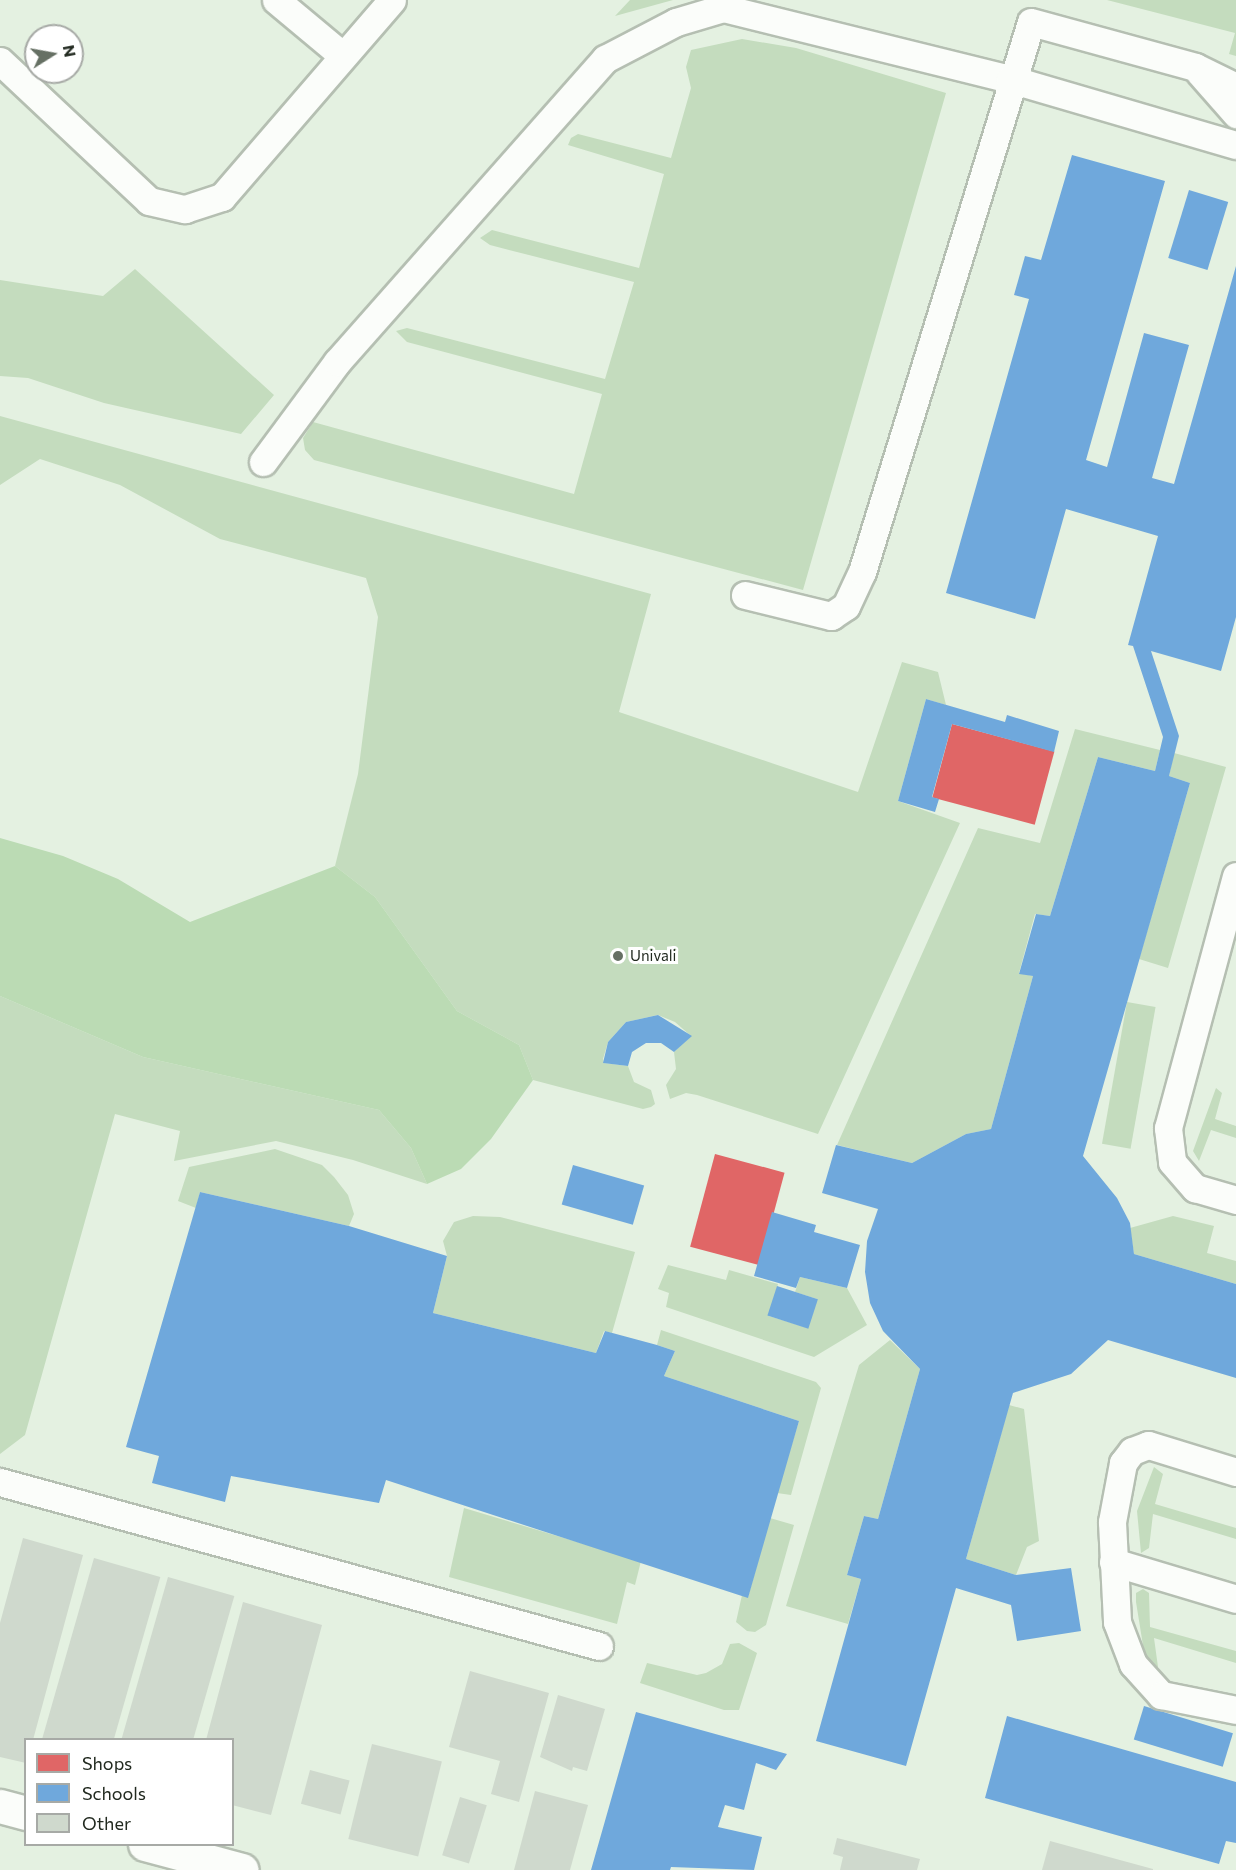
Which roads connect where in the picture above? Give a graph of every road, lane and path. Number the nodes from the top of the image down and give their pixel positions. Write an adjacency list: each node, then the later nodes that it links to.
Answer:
1 (276, 0): 3 (lane)
2 (392, 0): 3 (lane)
3 (343, 56): 4 (lane)
4 (0, 61)
5 (1195, 67): 6 (lane); 7 (lane); 8 (lane); 9 (lane)
6 (1236, 69)
7 (1010, 79): 10 (lane); 11 (lane); 12 (lane)
8 (1236, 87)
9 (1236, 114)
10 (1236, 145)
11 (263, 462)
12 (745, 595)
13 (1236, 876): 14 (lane)
14 (1236, 1200)
15 (1236, 1472): 17 (lane)
16 (0, 1482): 19 (lane)
17 (1113, 1562): 18 (lane); 20 (lane)
18 (1236, 1599)
19 (599, 1646)
20 (1236, 1710)
21 (0, 1806): 22 (street)
22 (24, 1812)
23 (149, 1846): 24 (street)
24 (242, 1870)

